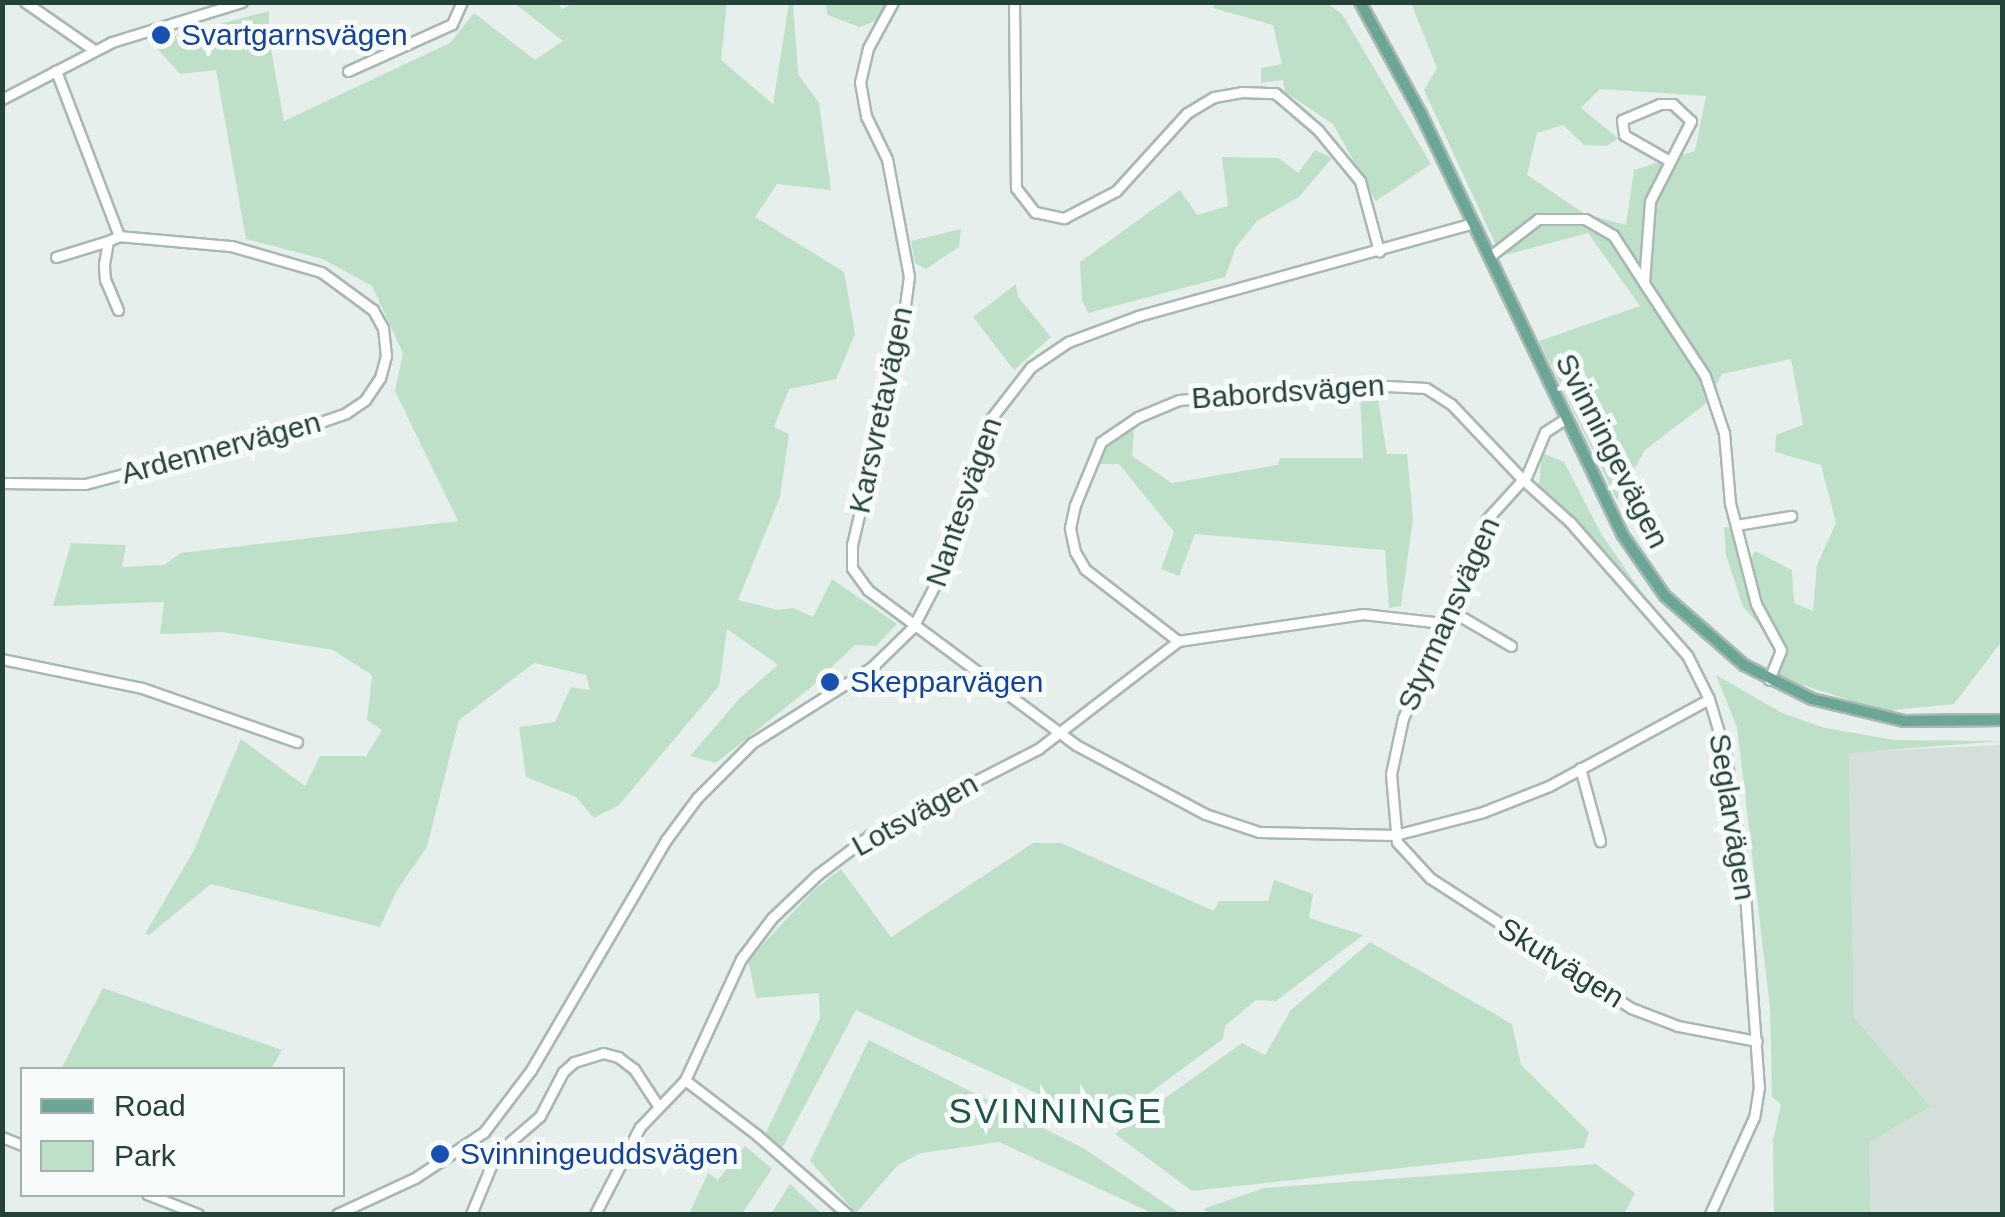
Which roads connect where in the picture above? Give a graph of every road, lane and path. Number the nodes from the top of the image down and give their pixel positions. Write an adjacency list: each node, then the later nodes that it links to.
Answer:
1 (26, 2): 7 (street)
2 (242, 2): 7 (street)
3 (462, 2): 9 (street)
4 (893, 2): 27 (street, Karsvretavägen)
5 (1014, 2): 15 (street)
6 (1360, 2): 12 (main road, Svinningevägen)
7 (94, 50): 8 (street)
8 (56, 71): 10 (street); 13 (street)
9 (348, 71)
10 (2, 99)
11 (1668, 160): 11 (street); 18 (street)
12 (1472, 223): 15 (street, Nantesvägen); 17 (main road, Svinningevägen)
13 (119, 236): 14 (street, Ardennervägen); 22 (street, Ardennervägen)
14 (108, 241): 16 (street, Ardennervägen); 19 (street)
15 (1379, 251): 27 (street, Nantesvägen)
16 (56, 257)
17 (1489, 257): 18 (street); 20 (main road, Svinningevägen)
18 (1644, 283): 24 (street)
19 (118, 310)
20 (1566, 419): 21 (street, Styrmansvägen); 31 (main road, Svinningevägen)
21 (1523, 480): 25 (street, Styrmansvägen); 28 (street, Babordsvägen); 32 (street, Seglarvägen)
22 (2, 483)
23 (1792, 516): 24 (street)
24 (1736, 525): 31 (street)
25 (1448, 609): 26 (street, Styrmansvägen); 29 (street)
26 (1442, 622): 28 (street); 37 (street, Styrmansvägen)
27 (913, 626): 34 (street); 42 (street, Nantesvägen)
28 (1178, 642): 34 (street, Lotsvägen)
29 (1512, 646)
30 (2, 659): 35 (street)
31 (1769, 680): 33 (main road, Svinningevägen)
32 (1709, 699): 36 (street); 39 (street, Seglarvägen)
33 (2002, 720)
34 (1060, 734): 37 (street); 40 (street, Lotsvägen)
35 (297, 742)
36 (1580, 768): 37 (street); 38 (street)
37 (1395, 834): 39 (street, Skutvägen)
38 (1600, 841)
39 (1757, 1041): 50 (street, Seglarvägen)
40 (685, 1080): 41 (street, Lotsvägen); 49 (street)
41 (657, 1104): 43 (street); 48 (street, Lotsvägen)
42 (484, 1132): 43 (street); 46 (street, Nantesvägen)
43 (496, 1154): 47 (street)
44 (155, 1197): 45 (street)
45 (198, 1214)
46 (337, 1214)
47 (471, 1214)
48 (595, 1214)
49 (847, 1214)
50 (1710, 1214)

